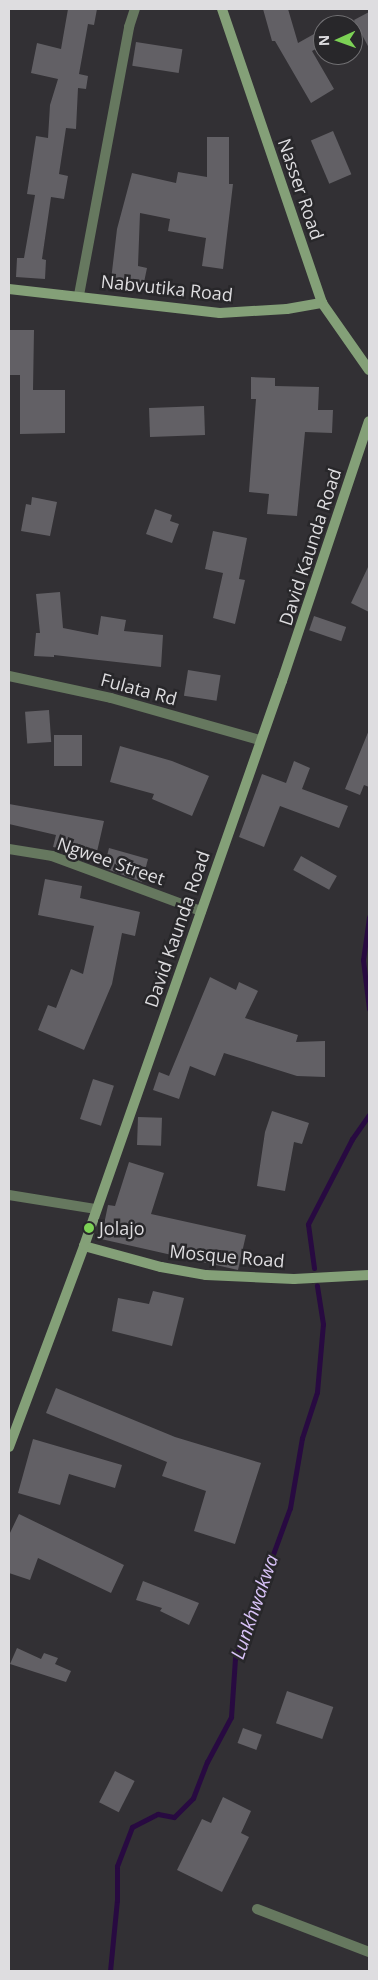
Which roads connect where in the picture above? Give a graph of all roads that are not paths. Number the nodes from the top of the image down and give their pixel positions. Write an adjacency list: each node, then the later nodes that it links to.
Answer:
1 (136, 9): 4 (street)
2 (222, 9): 5 (street, Nasser Road)
3 (9, 289): 4 (street, Nabvutika Road)
4 (79, 295): 5 (street, Nabvutika Road)
5 (322, 303): 6 (street, Nasser Road)
6 (369, 370)
7 (369, 420): 9 (street, David Kaunda Road)
8 (9, 676): 9 (street, Fulata Rd)
9 (259, 740): 11 (street, David Kaunda Road)
10 (9, 849): 11 (street, Ngwee Street)
11 (201, 911): 13 (street, David Kaunda Road)
12 (9, 1196): 13 (street)
13 (95, 1209): 14 (street, David Kaunda Road)
14 (84, 1246): 15 (street, Mosque Road); 16 (street, David Kaunda Road)
15 (369, 1275)
16 (12, 1426): 17 (street, David Kaunda Road)
17 (9, 1447)
18 (257, 1909): 19 (street)
19 (369, 1952)

